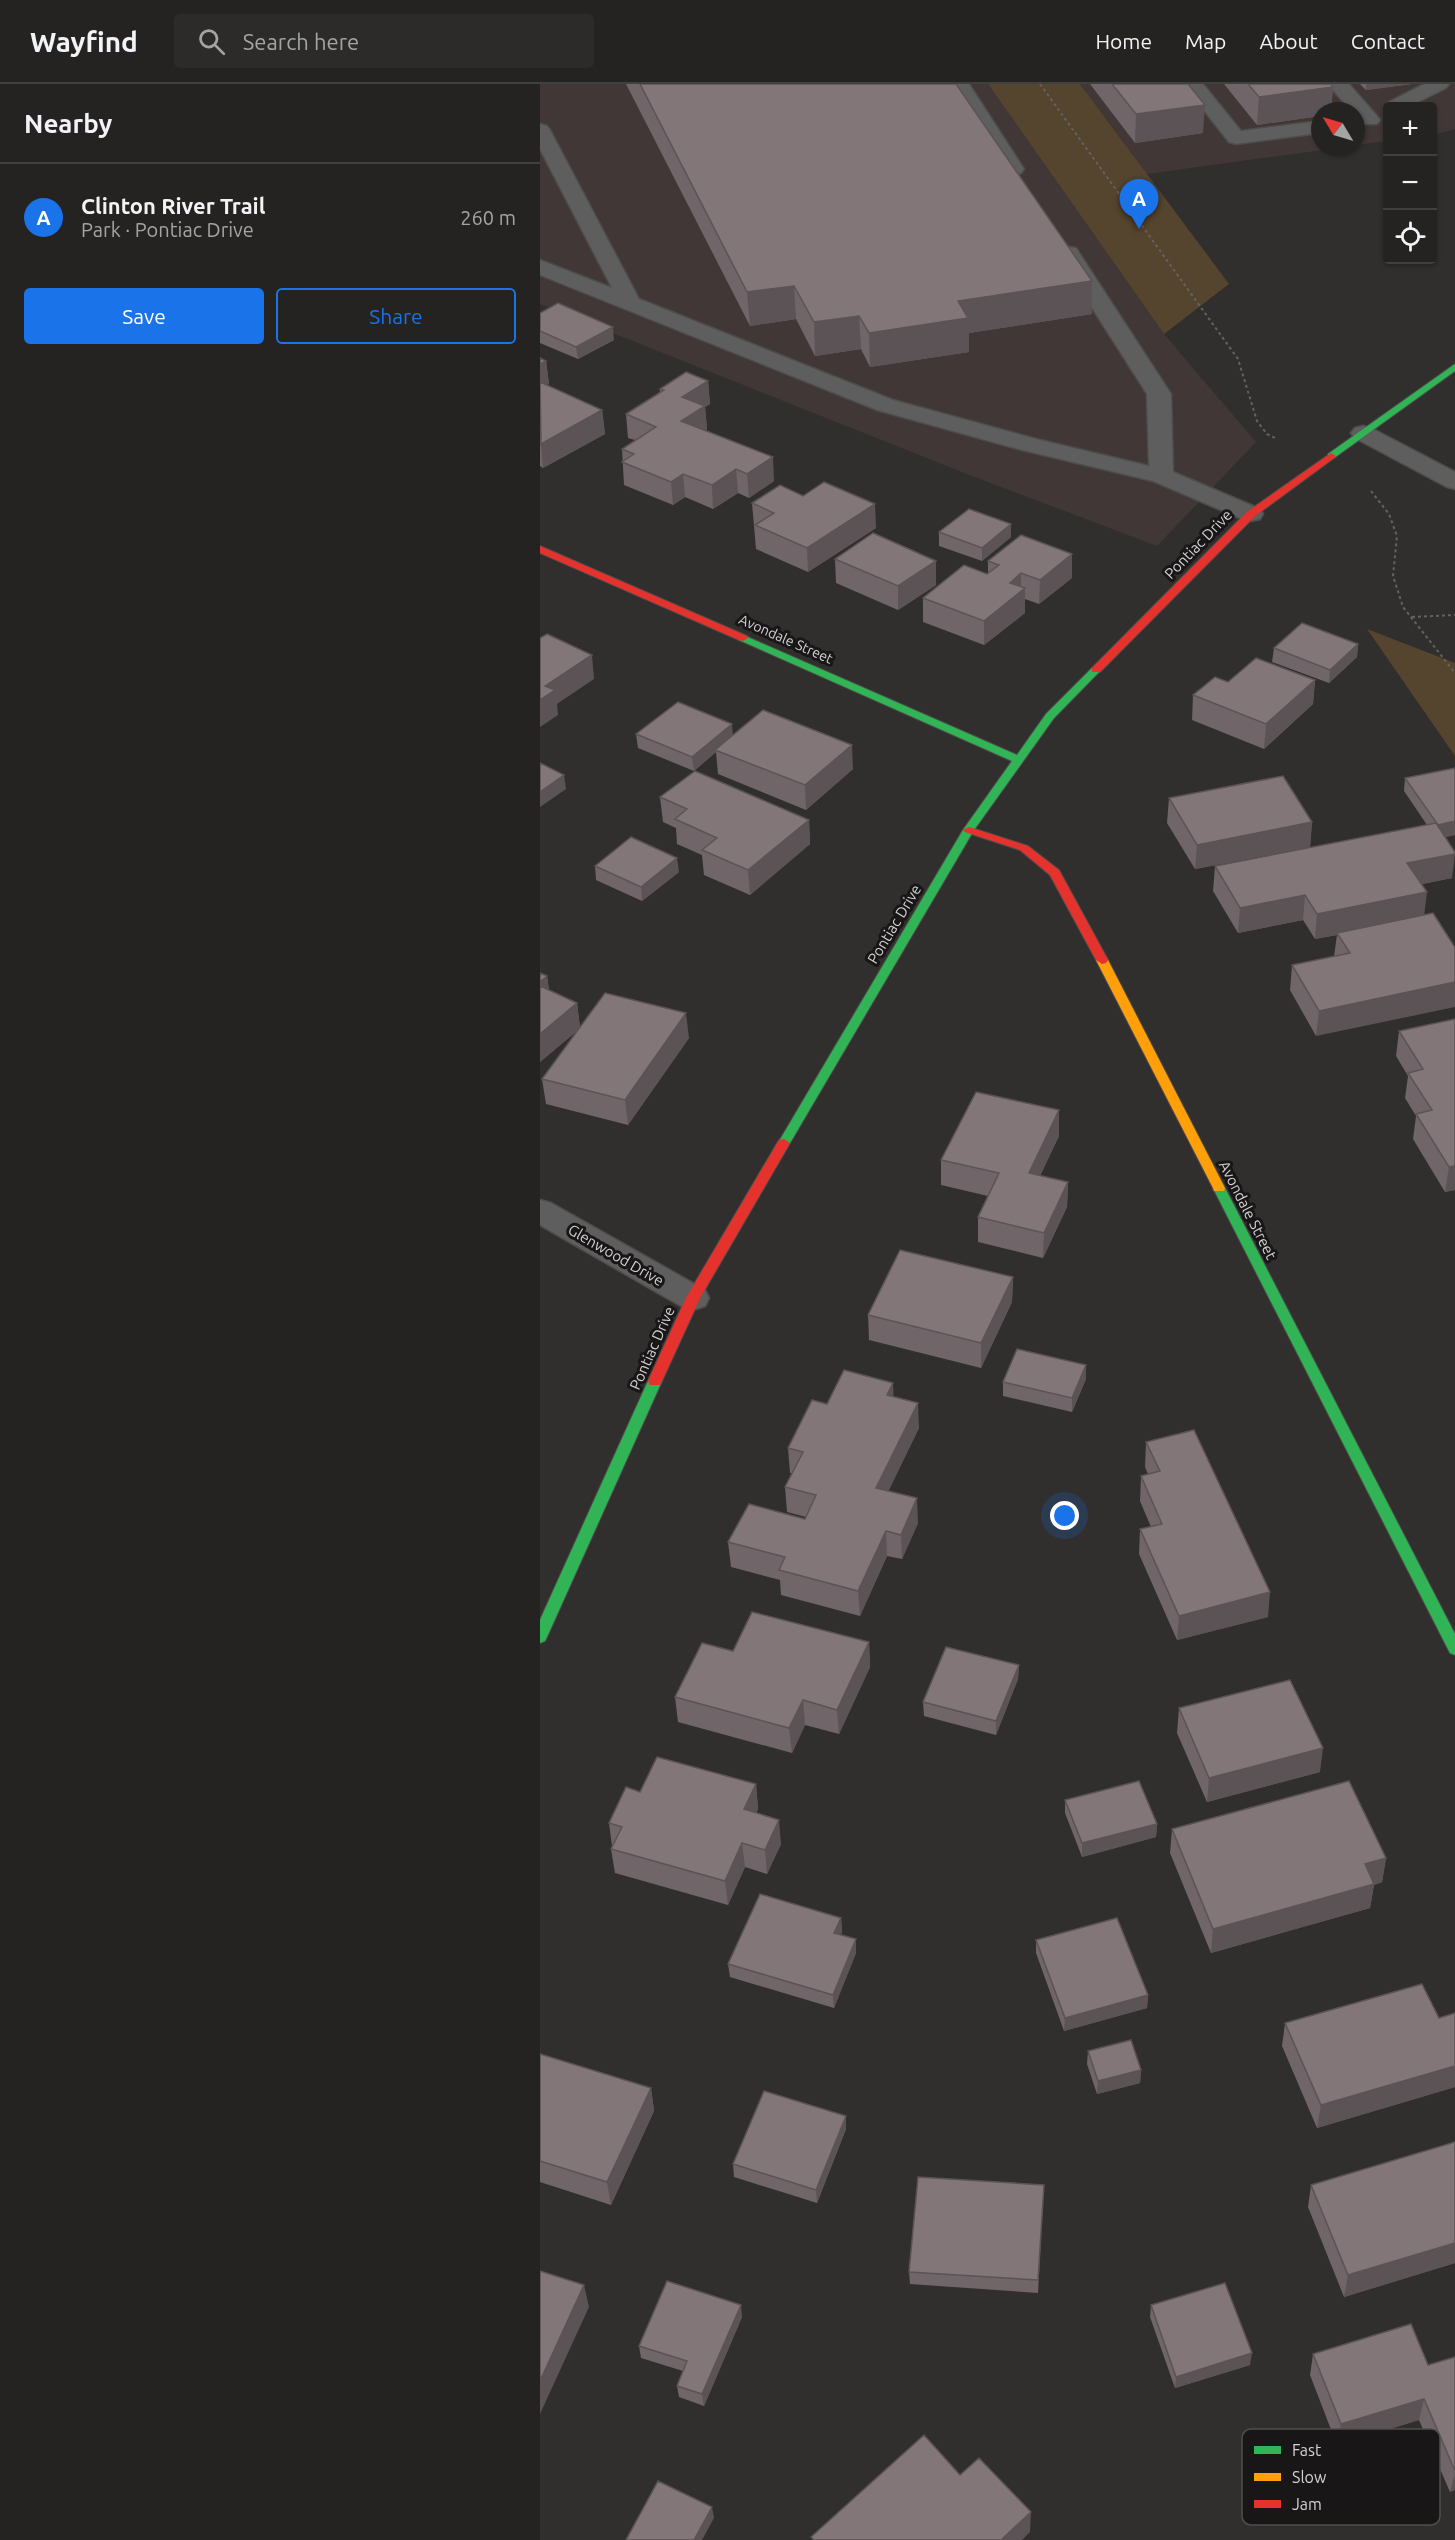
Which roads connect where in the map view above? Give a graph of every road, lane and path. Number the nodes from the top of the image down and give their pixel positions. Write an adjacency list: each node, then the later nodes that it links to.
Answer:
1 (959, 84): 10 (street)
2 (1040, 84): 16 (path)
3 (1193, 84): 8 (street)
4 (1338, 84): 7 (street)
5 (1439, 84): 6 (street)
6 (1404, 102)
7 (1371, 117)
8 (1311, 128)
9 (540, 130): 13 (street)
10 (1023, 184)
11 (1056, 234): 17 (street)
12 (540, 267): 13 (street)
13 (631, 304): 17 (street)
14 (1455, 367): 15 (street, Pontiac Drive)
15 (1363, 433): 18 (street); 20 (street, Pontiac Drive)
16 (1276, 439)
17 (1161, 476): 20 (street)
18 (1455, 482)
19 (1375, 494): 23 (path)
20 (1251, 514): 25 (street, Pontiac Drive)
21 (540, 549): 25 (street, Avondale Street)
22 (1455, 615): 23 (path)
23 (1411, 617): 24 (path)
24 (1455, 673)
25 (1018, 760): 26 (street, Pontiac Drive)
26 (969, 830): 28 (street, Pontiac Drive); 30 (street, Avondale Street)
27 (540, 1211): 28 (street, Glenwood Drive)
28 (693, 1298): 29 (street, Pontiac Drive)
29 (540, 1637)
30 (1455, 1649)

